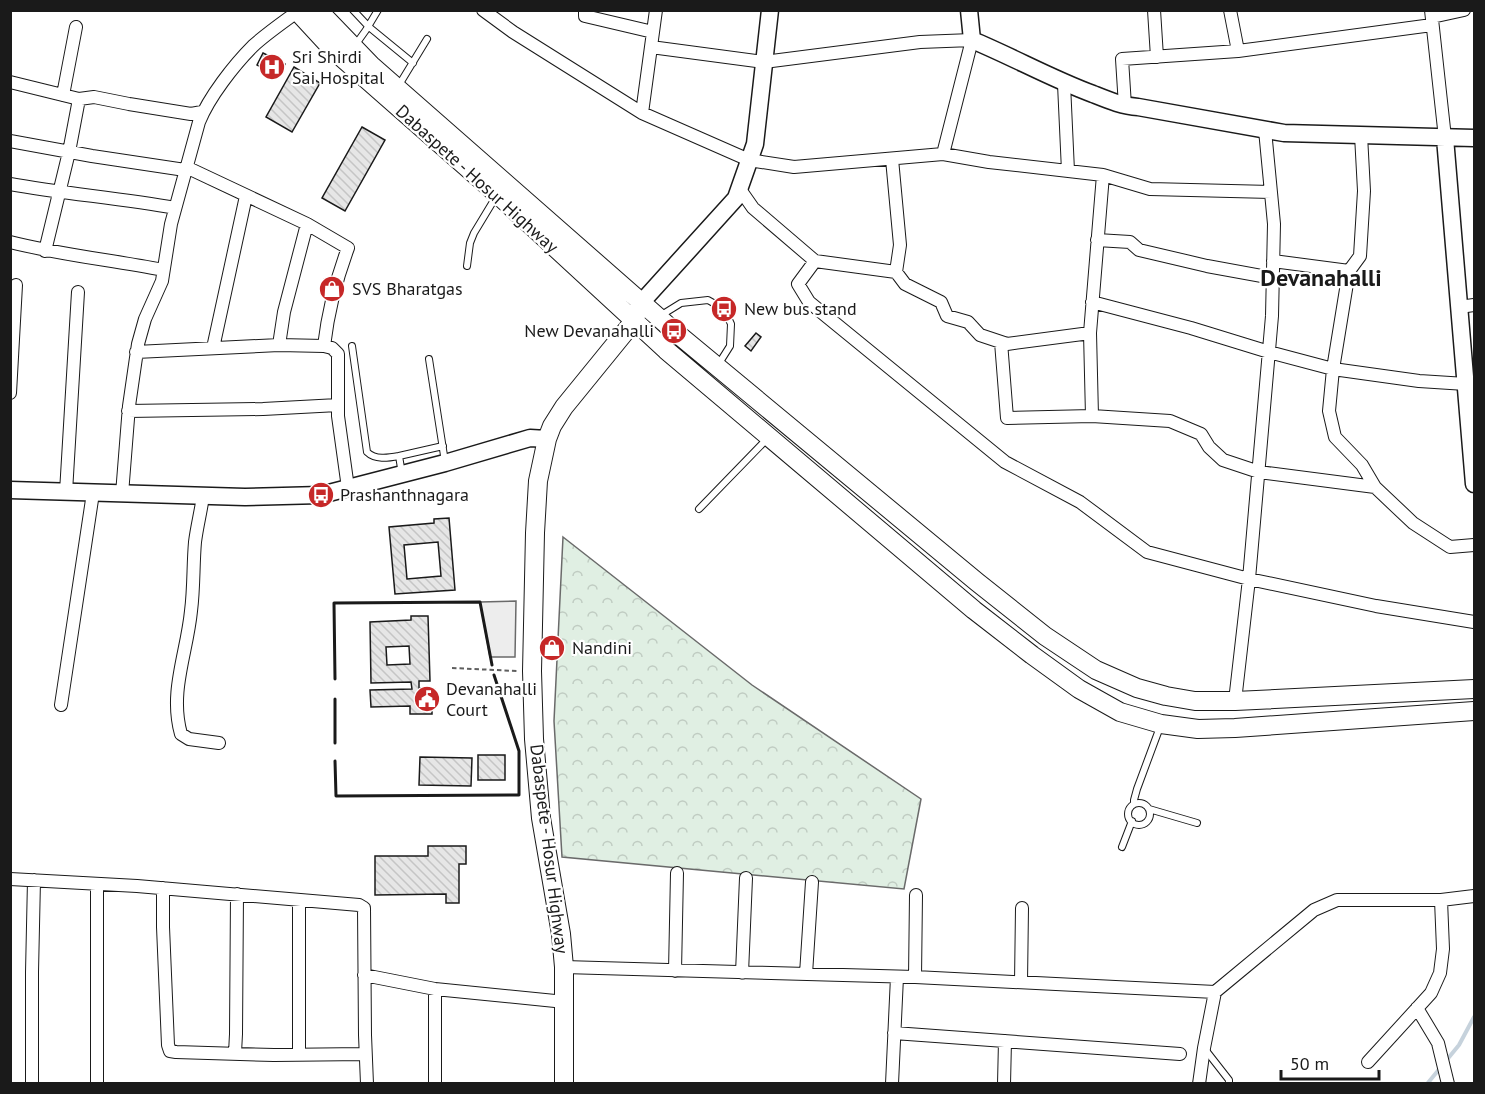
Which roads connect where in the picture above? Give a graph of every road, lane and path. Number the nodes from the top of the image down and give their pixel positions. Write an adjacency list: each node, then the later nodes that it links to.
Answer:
1 (318, 10): 19 (main road, Dabaspete - Hosur Highway)
2 (353, 10): 15 (lane)
3 (378, 10): 15 (lane)
4 (483, 10): 32 (street)
5 (585, 10): 16 (street)
6 (656, 10): 16 (street)
7 (770, 10): 23 (street)
8 (969, 10): 18 (street)
9 (1154, 10): 22 (street)
10 (1230, 10): 21 (street)
11 (1464, 10): 13 (street)
12 (297, 11): 31 (street); 49 (main road, Dabaspete - Hosur Highway)
13 (1432, 17): 21 (street); 35 (street)
14 (76, 27): 28 (street)
15 (369, 27): 19 (lane); 24 (lane)
16 (653, 32): 20 (street)
17 (427, 39): 24 (lane)
18 (972, 40): 23 (street); 26 (street); 39 (street)
19 (354, 47): 27 (main road, Dabaspete - Hosur Highway)
20 (651, 47): 23 (street); 32 (street)
21 (1238, 51): 22 (street)
22 (1157, 57): 30 (street)
23 (764, 62): 41 (street)
24 (413, 63): 27 (lane)
25 (10, 82): 28 (street)
26 (1064, 84): 30 (street); 43 (street)
27 (398, 88): 66 (main road, Dabaspete - Hosur Highway)
28 (63, 95): 29 (street)
29 (79, 99): 31 (street); 38 (street)
30 (1125, 106): 33 (street)
31 (202, 112): 42 (street)
32 (642, 113): 41 (street)
33 (1265, 130): 34 (street); 48 (street)
34 (1361, 135): 35 (street); 60 (street)
35 (1445, 138): 36 (street); 67 (street)
36 (1474, 138)
37 (10, 141): 38 (street)
38 (69, 152): 42 (street); 47 (street)
39 (943, 154): 40 (street); 43 (street)
40 (892, 159): 41 (street); 61 (street)
41 (749, 160): 46 (street)
42 (186, 168): 50 (street); 51 (street)
43 (1068, 171): 44 (street)
44 (1103, 175): 48 (street); 53 (street)
45 (10, 184): 47 (street)
46 (739, 188): 56 (street); 66 (street)
47 (60, 192): 51 (street); 55 (street)
48 (1272, 192): 57 (street)
49 (497, 194): 58 (lane); 69 (main road, Dabaspete - Hosur Highway)
50 (246, 196): 52 (street); 76 (street)
51 (175, 208): 59 (street)
52 (307, 224): 73 (street); 74 (street)
53 (1097, 240): 62 (street); 65 (street)
54 (10, 242): 55 (street)
55 (45, 251): 59 (street)
56 (815, 261): 61 (street); 104 (street)
57 (1273, 261): 60 (street); 62 (street)
58 (467, 266)
59 (164, 270): 77 (street)
60 (1349, 271): 81 (street)
61 (896, 272): 72 (street)
62 (1273, 278): 78 (street)
63 (16, 285): 83 (street)
64 (78, 292): 98 (street)
65 (1092, 302): 70 (street); 78 (street)
66 (641, 303): 68 (main road); 69 (main road, Dabaspete - Hosur Highway)
67 (1467, 306): 82 (street)
68 (657, 317): 71 (lane); 80 (main road); 80 (lane)
69 (634, 321): 71 (main road); 88 (main road, Dabaspete - Hosur Highway)
70 (1090, 333): 72 (street); 86 (street)
71 (649, 334): 87 (main road)
72 (1000, 342): 86 (street)
73 (279, 345): 74 (street); 76 (street)
74 (324, 346): 84 (street)
75 (352, 346): 90 (lane)
76 (213, 348): 77 (street)
77 (136, 352): 85 (street)
78 (1269, 352): 81 (street); 92 (street)
79 (429, 359): 89 (lane)
80 (717, 367): 109 (main road)
81 (1333, 369): 82 (street); 95 (street)
82 (1466, 384): 94 (street)
83 (10, 393)
84 (338, 405): 85 (street); 96 (street)
85 (128, 411): 100 (street)
86 (1092, 416): 92 (street)
87 (769, 437): 102 (lane); 112 (main road)
88 (547, 439): 91 (street); 107 (main road, Dabaspete - Hosur Highway)
89 (443, 446): 90 (lane); 91 (lane)
90 (399, 456): 93 (lane)
91 (446, 463): 93 (street)
92 (1258, 472): 95 (street); 104 (street)
93 (402, 474): 96 (street)
94 (1474, 484)
95 (1375, 487): 103 (street)
96 (348, 488): 101 (street)
97 (10, 490): 98 (street)
98 (66, 492): 99 (street)
99 (93, 493): 100 (street); 110 (street)
100 (122, 494): 101 (street)
101 (203, 496): 113 (street)
102 (699, 509)
103 (1474, 545)
104 (1249, 579): 105 (street); 109 (street)
105 (1474, 622)
106 (453, 668): 107 (path)
107 (532, 671): 132 (main road, Dabaspete - Hosur Highway)
108 (1474, 689): 109 (main road)
109 (1235, 701)
110 (61, 705)
111 (1474, 711): 112 (main road)
112 (1161, 724): 114 (lane)
113 (219, 743)
114 (1134, 804): 115 (lane); 116 (lane)
115 (1149, 809): 116 (lane); 117 (lane)
116 (1132, 821): 118 (lane)
117 (1197, 823)
118 (1122, 847)
119 (677, 873): 133 (street)
120 (746, 878): 134 (street)
121 (10, 879): 122 (street)
122 (34, 880): 124 (street); 152 (street)
123 (812, 882): 135 (street)
124 (98, 884): 125 (street); 153 (street)
125 (163, 888): 126 (street); 147 (street)
126 (237, 894): 129 (street); 147 (street)
127 (916, 895): 138 (street)
128 (1474, 896): 130 (street)
129 (299, 900): 136 (street); 148 (street)
130 (1441, 900): 141 (street); 143 (street)
131 (1022, 908): 139 (street)
132 (564, 967): 133 (street); 142 (main road, Dabaspete - Hosur Highway)
133 (675, 970): 134 (street)
134 (742, 972): 135 (street)
135 (806, 974): 137 (street)
136 (364, 975): 140 (street); 149 (street)
137 (897, 977): 138 (street); 144 (street)
138 (915, 977): 139 (street)
139 (1021, 982): 141 (street)
140 (435, 989): 142 (street); 155 (street)
141 (1215, 992): 146 (street)
142 (565, 1002): 156 (main road, Dabaspete - Hosur Highway)
143 (1417, 1008): 151 (street); 161 (street)
144 (894, 1033): 145 (street); 157 (street)
145 (1005, 1041): 150 (street); 158 (street)
146 (1204, 1048): 159 (street); 160 (lane)
147 (235, 1053): 148 (street)
148 (299, 1054): 149 (street)
149 (365, 1054): 154 (street)
150 (1180, 1054)
151 (1368, 1062)
152 (32, 1083)
153 (97, 1083)
154 (367, 1083)
155 (435, 1083)
156 (564, 1083)
157 (892, 1083)
158 (1004, 1083)
159 (1199, 1083)
160 (1229, 1083)
161 (1448, 1083)

